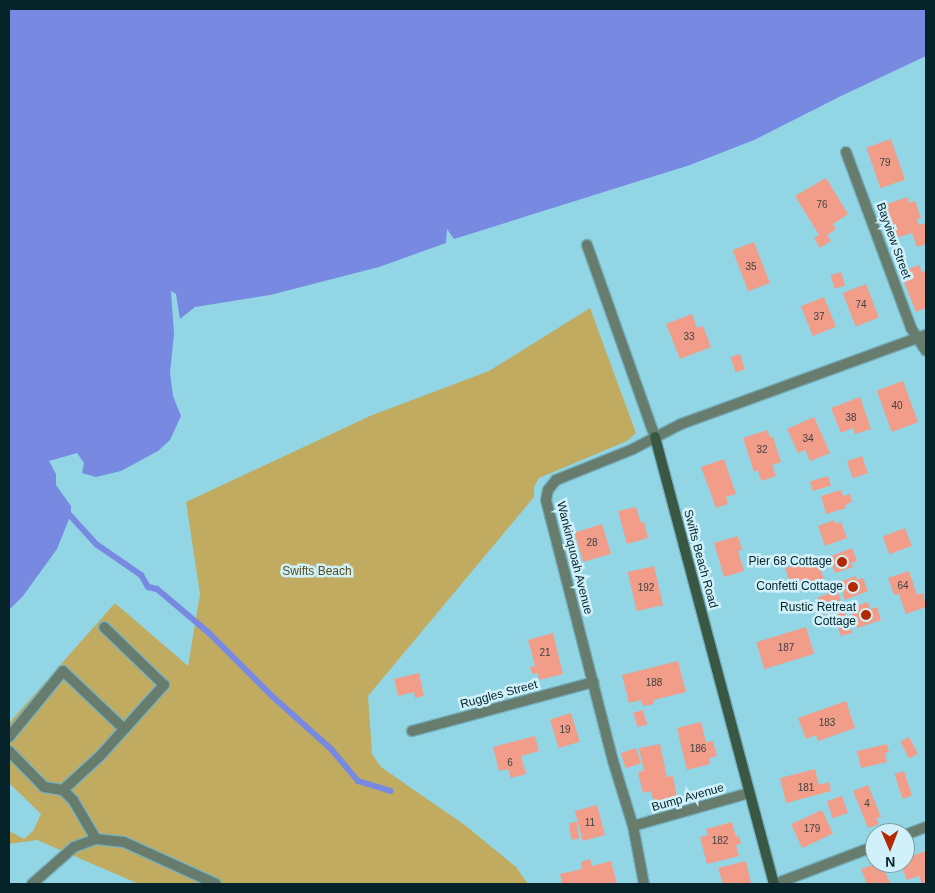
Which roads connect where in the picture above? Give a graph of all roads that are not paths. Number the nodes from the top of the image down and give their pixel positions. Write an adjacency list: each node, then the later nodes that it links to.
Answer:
1 (846, 152): 3 (street, Bayview Street)
2 (587, 245): 5 (street, Swifts Beach Road)
3 (922, 337): 4 (street, Bayview Street); 5 (street, Wankinquoah Avenue)
4 (926, 350)
5 (655, 437): 7 (street, Wankinquoah Avenue); 13 (street, Swifts Beach Road)
6 (104, 627): 8 (street)
7 (593, 682): 9 (street, Ruggles Street); 14 (street, Wankinquoah Avenue)
8 (124, 729): 10 (street); 12 (street)
9 (412, 731)
10 (9, 737)
11 (9, 751): 12 (street)
12 (63, 790): 15 (street)
13 (749, 793): 14 (street, Bump Avenue); 20 (street, Swifts Beach Road)
14 (633, 826): 19 (street, Wankinquoah Avenue)
15 (96, 839): 17 (street); 18 (street)
16 (865, 850): 20 (street)
17 (32, 884)
18 (216, 884)
19 (644, 884)
20 (774, 884)

